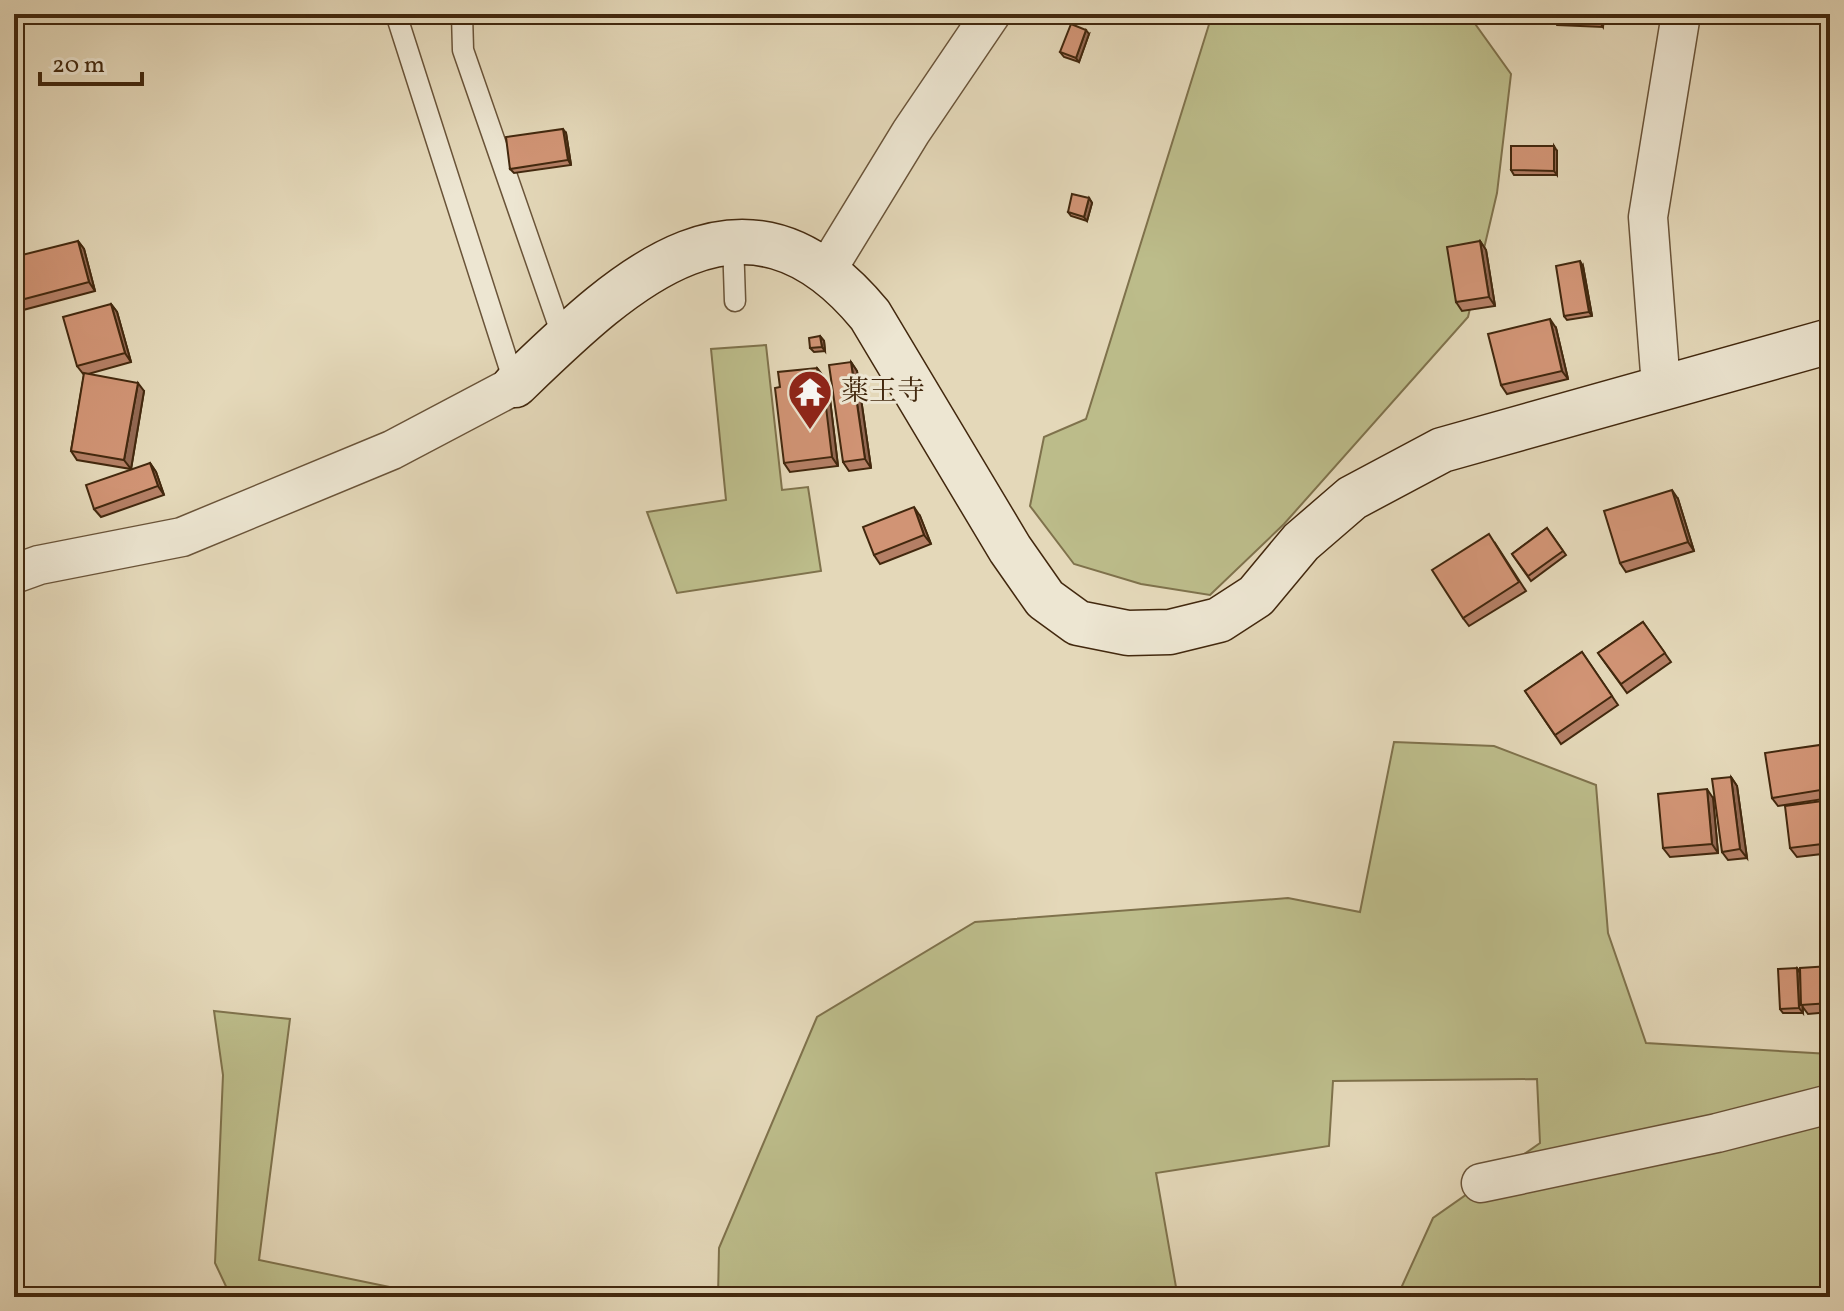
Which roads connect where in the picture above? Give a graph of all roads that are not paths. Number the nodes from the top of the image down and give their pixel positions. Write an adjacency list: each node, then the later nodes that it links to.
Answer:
1 (396, 14): 10 (lane)
2 (462, 14): 8 (lane)
3 (991, 14): 6 (street)
4 (1681, 14): 11 (street)
5 (733, 241): 6 (street); 7 (lane); 8 (street)
6 (826, 271): 11 (street)
7 (735, 301)
8 (563, 338): 10 (street)
9 (1830, 341): 11 (street)
10 (515, 385): 12 (street)
11 (1661, 386)
12 (14, 574)
13 (1830, 1104): 14 (street)
14 (1481, 1183)

